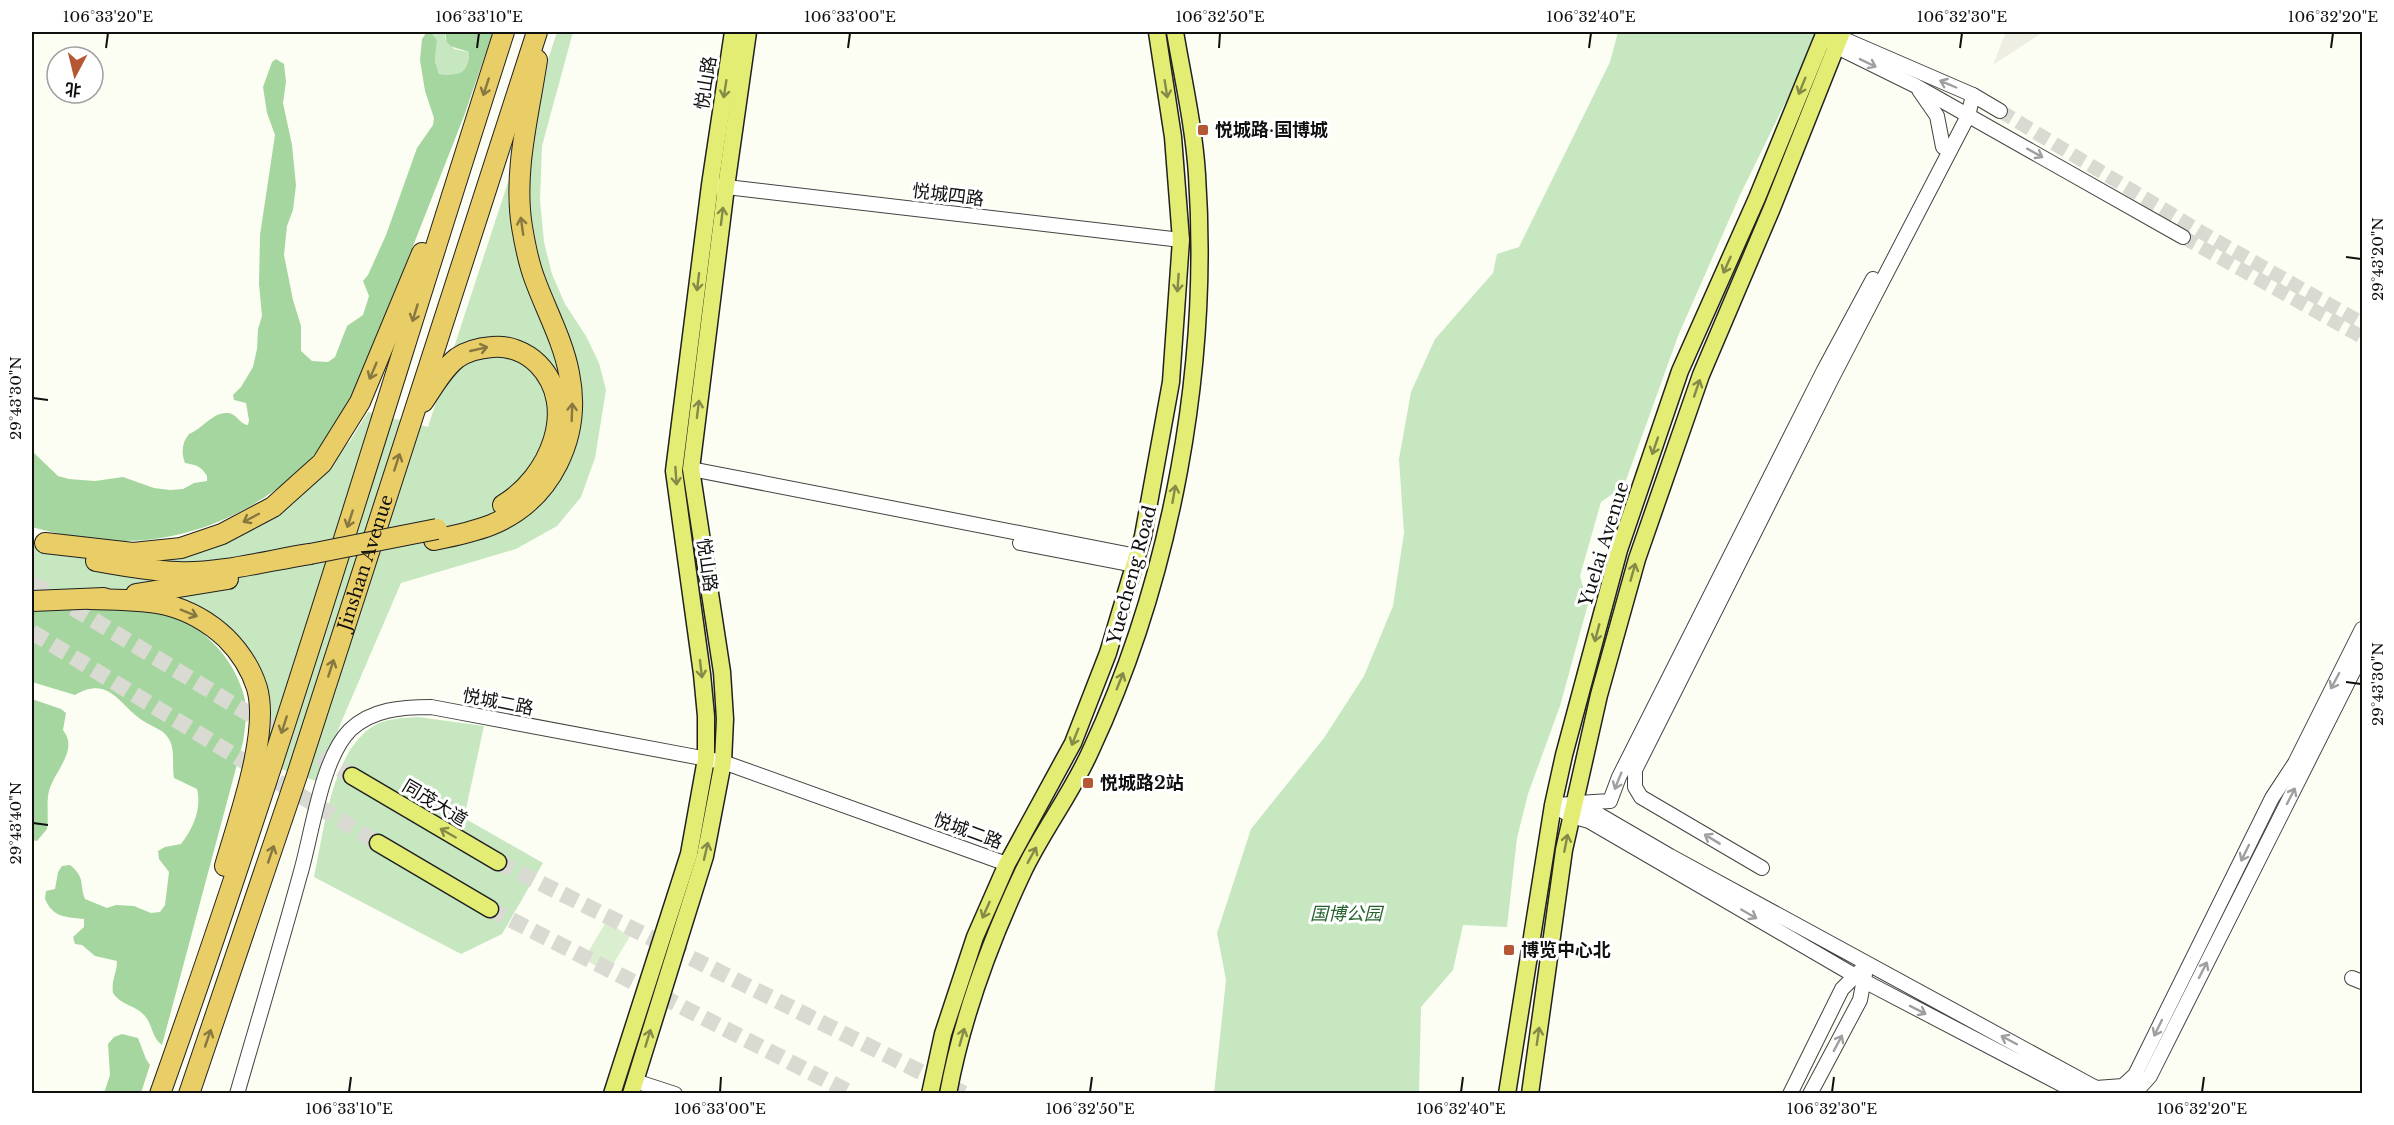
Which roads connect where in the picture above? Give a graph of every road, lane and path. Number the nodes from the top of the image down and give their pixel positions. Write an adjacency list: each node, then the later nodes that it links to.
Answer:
1 (504, 32): 13 (highway, Jinshan Avenue, one-way to 13)
2 (537, 32): 18 (highway, Jinshan Avenue)
3 (542, 32): 20 (highway, one-way to 3)
4 (734, 32): 15 (main road, 悦山路, one-way to 15)
5 (748, 32): 15 (main road, 悦山路)
6 (1156, 32): 17 (main road, Yuecheng Road, one-way to 17)
7 (1175, 32): 48 (main road, Yuecheng Road, one-way to 7)
8 (1833, 36): 9 (street, one-way to 9); 10 (street, one-way to 8); 31 (main road, Yuelai Avenue, one-way to 31); 32 (main road, Yuelai Avenue, one-way to 8)
9 (1916, 86): 12 (street); 14 (street)
10 (1973, 95): 11 (street); 12 (street)
11 (2000, 111)
12 (1965, 114): 14 (street); 16 (street, one-way to 16); 36 (street, one-way to 12)
13 (468, 143): 21 (highway, one-way to 21); 38 (highway, Jinshan Avenue, one-way to 38)
14 (1943, 147): 32 (street, one-way to 32)
15 (718, 186): 17 (street, 悦城四路); 19 (main road, 悦山路, one-way to 15); 28 (main road, 悦山路, one-way to 28)
16 (2182, 237)
17 (1181, 240): 23 (main road, Yuecheng Road, one-way to 23)
18 (411, 418): 20 (highway, one-way to 20); 43 (highway, Jinshan Avenue, one-way to 18)
19 (691, 474): 23 (street); 29 (main road, 悦山路)
20 (436, 535): 22 (highway)
21 (38, 541): 22 (highway)
22 (310, 559): 24 (highway)
23 (1136, 561): 35 (main road, Yuecheng Road, one-way to 35)
24 (90, 599): 25 (highway); 38 (highway, one-way to 38)
25 (32, 601)
26 (2362, 629): 39 (street, one-way to 39)
27 (2362, 654): 54 (street, one-way to 27)
28 (706, 759): 29 (street, 悦城二路); 44 (street, 悦城二路); 45 (main road, 悦山路)
29 (723, 762): 35 (street, 悦城二路); 41 (main road, 悦山路, one-way to 29)
30 (352, 776): 34 (main road, 同茂大道, one-way to 30)
31 (1553, 805): 32 (street); 49 (main road, Yuelai Avenue)
32 (1572, 810): 39 (street); 40 (street, one-way to 40); 50 (main road, Yuelai Avenue, one-way to 32)
33 (378, 843): 37 (main road)
34 (498, 862)
35 (1006, 864): 47 (main road, Yuecheng Road, one-way to 47)
36 (1762, 868)
37 (490, 909)
38 (208, 958): 42 (highway, Jinshan Avenue)
39 (1867, 964): 40 (street)
40 (1860, 978): 51 (street); 52 (street, one-way to 40); 53 (street, one-way to 53)
41 (633, 1087): 46 (street)
42 (160, 1094)
43 (189, 1094)
44 (237, 1094)
45 (612, 1094)
46 (675, 1094)
47 (930, 1094)
48 (948, 1094)
49 (1507, 1094)
50 (1530, 1094)
51 (1790, 1094)
52 (1810, 1094)
53 (2080, 1094)
54 (2134, 1094)

